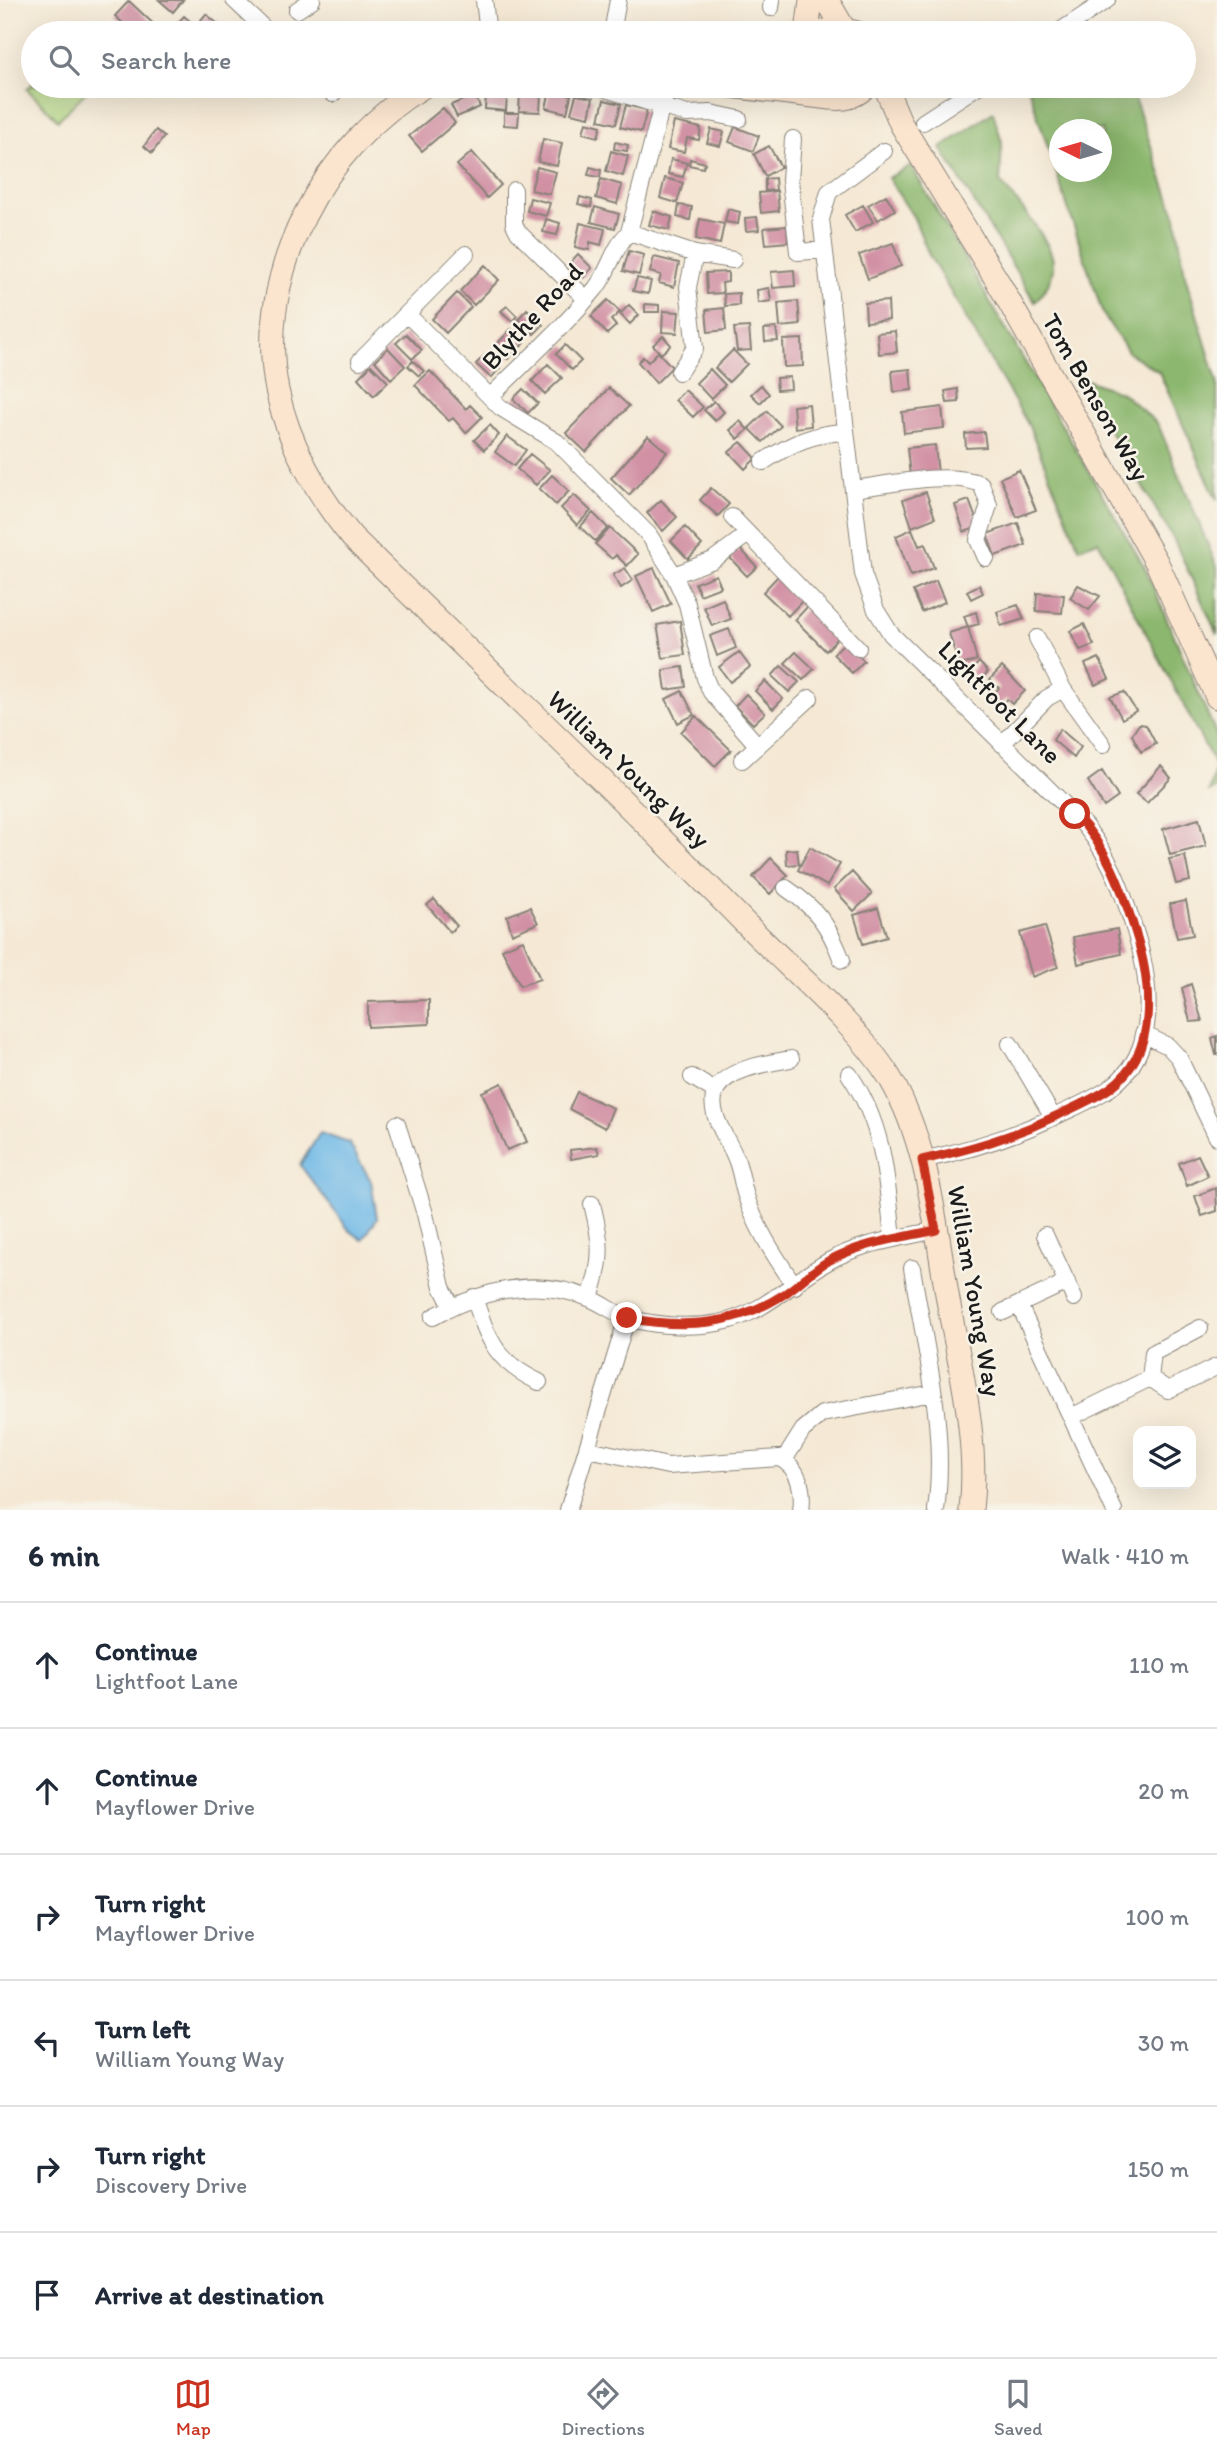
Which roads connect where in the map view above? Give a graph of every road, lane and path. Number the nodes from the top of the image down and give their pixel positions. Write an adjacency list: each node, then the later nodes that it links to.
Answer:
1 (234, 0): 9 (street)
2 (312, 0): 8 (street)
3 (484, 0): 10 (street)
4 (618, 0): 11 (street)
5 (811, 0): 12 (main road)
6 (827, 0): 13 (main road)
7 (1107, 0): 14 (street)
8 (297, 10)
9 (256, 21)
10 (487, 21)
11 (614, 21)
12 (808, 21)
13 (843, 21)
14 (1075, 21)
15 (405, 98): 66 (main road, William Young Way)
16 (638, 98): 21 (street)
17 (665, 98): 21 (street, Blythe Road)
18 (852, 98): 23 (main road)
19 (893, 98): 23 (main road)
20 (958, 98): 23 (street)
21 (662, 105): 22 (street); 29 (street, Blythe Road)
22 (739, 120)
23 (911, 127): 49 (main road, Tom Benson Way)
24 (793, 139): 30 (street)
25 (884, 151): 30 (street, Lightfoot Lane)
26 (514, 190): 28 (street)
27 (497, 214): 28 (street)
28 (514, 214): 34 (street)
29 (629, 232): 32 (street); 34 (street, Blythe Road)
30 (824, 250): 39 (street, Lightfoot Lane)
31 (466, 254): 35 (street)
32 (695, 254): 33 (street); 37 (street)
33 (733, 260)
34 (586, 299): 38 (street, Blythe Road)
35 (407, 314): 36 (street); 38 (street)
36 (360, 361)
37 (679, 372)
38 (490, 397): 45 (street)
39 (846, 432): 40 (street); 41 (street, Lightfoot Lane)
40 (763, 462)
41 (853, 489): 44 (street); 51 (street, Lightfoot Lane)
42 (732, 517): 43 (street)
43 (748, 534): 45 (street); 47 (street)
44 (986, 558)
45 (674, 575): 53 (street)
46 (1037, 638): 48 (street)
47 (858, 648)
48 (1063, 689): 51 (street); 52 (street)
49 (1217, 697)
50 (810, 698): 53 (street)
51 (1002, 744): 57 (street, Lightfoot Lane)
52 (1103, 745)
53 (758, 746): 54 (street)
54 (742, 760)
55 (786, 888): 56 (street)
56 (842, 960)
57 (1143, 1034): 63 (street, Lightfoot Lane); 65 (street)
58 (1010, 1044): 63 (street)
59 (791, 1059): 62 (street)
60 (849, 1074): 70 (street)
61 (692, 1077): 62 (street)
62 (715, 1091): 73 (street)
63 (1053, 1117): 66 (street, Lightfoot Lane)
64 (397, 1124): 78 (street)
65 (1217, 1137)
66 (922, 1160): 68 (main road, William Young Way)
67 (592, 1205): 75 (street)
68 (936, 1230): 70 (street); 93 (main road, William Young Way)
69 (1045, 1235): 72 (street)
70 (894, 1239): 73 (street)
71 (912, 1268): 86 (street)
72 (1067, 1282): 76 (street); 77 (street)
73 (795, 1286): 81 (street)
74 (474, 1297): 75 (street); 78 (street); 85 (street)
75 (590, 1298): 81 (street)
76 (1074, 1298)
77 (1020, 1305): 79 (street); 87 (street)
78 (452, 1307): 80 (street)
79 (1003, 1312)
80 (433, 1317)
81 (627, 1318): 88 (street)
82 (1200, 1328): 84 (street)
83 (1216, 1367): 84 (street)
84 (1150, 1378): 87 (street)
85 (539, 1382)
86 (933, 1392): 89 (street); 92 (street)
87 (1071, 1417): 94 (street)
88 (588, 1449): 89 (street); 90 (street)
89 (784, 1461): 91 (street)
90 (568, 1510)
91 (801, 1510)
92 (936, 1510)
93 (971, 1510)
94 (1114, 1510)

